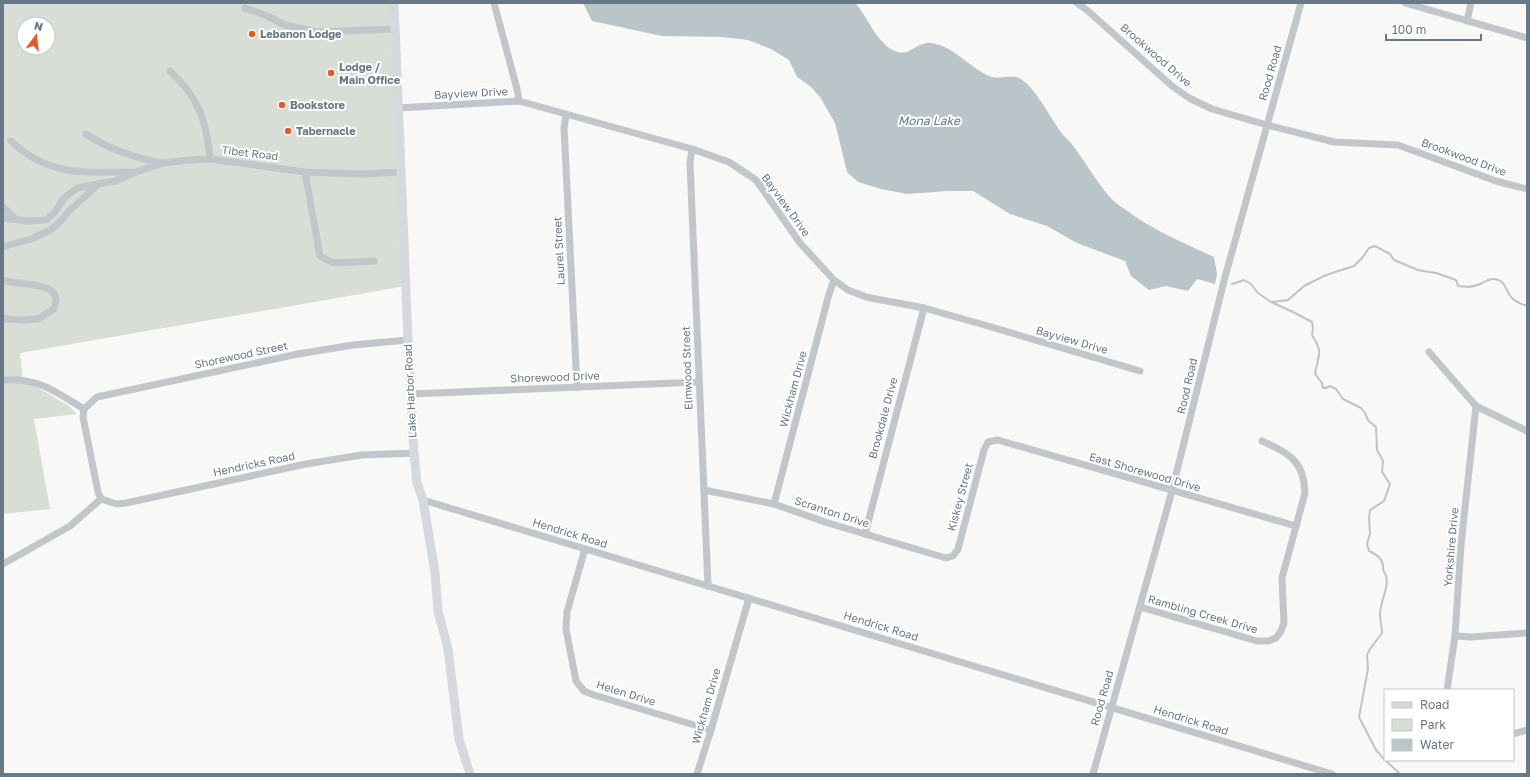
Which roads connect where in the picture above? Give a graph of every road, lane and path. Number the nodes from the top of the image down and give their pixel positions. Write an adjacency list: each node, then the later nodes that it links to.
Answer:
1 (394, 3): 9 (street, Lake Harbor Road)
2 (494, 3): 12 (street)
3 (1076, 3): 15 (street, Brookwood Drive)
4 (1301, 3): 15 (street, Rood Road)
5 (1405, 3): 8 (street)
6 (1471, 3): 8 (street)
7 (245, 8): 9 (street)
8 (1466, 21): 10 (street)
9 (394, 29): 13 (street, Lake Harbor Road)
10 (1527, 38)
11 (170, 71): 19 (street)
12 (519, 101): 13 (street, Bayview Drive); 14 (street, Bayview Drive)
13 (398, 108): 23 (street, Lake Harbor Road)
14 (566, 115): 18 (street, Bayview Drive); 40 (street, Laurel Street)
15 (1266, 125): 25 (street, Brookwood Drive); 49 (street, Rood Road)
16 (86, 134): 20 (street)
17 (10, 141): 21 (street)
18 (692, 149): 32 (street, Bayview Drive); 39 (street, Elmwood Street)
19 (210, 159): 20 (street, Tibet Road); 22 (street, Tibet Road)
20 (163, 163): 21 (street, Tibet Road)
21 (136, 172): 24 (street, Tibet Road)
22 (305, 172): 23 (street, Tibet Road); 30 (street)
23 (401, 172): 35 (street, Lake Harbor Road)
24 (100, 183): 28 (street, Tibet Road); 29 (street)
25 (1527, 189)
26 (3, 207): 28 (street)
27 (3, 218): 28 (street, Tibet Road)
28 (16, 220)
29 (3, 247)
30 (374, 261)
31 (3, 280): 34 (street)
32 (834, 280): 33 (street, Bayview Drive); 52 (street, Wickham Drive)
33 (924, 308): 37 (street, Bayview Drive); 54 (street, Brookdale Drive)
34 (4, 319)
35 (408, 340): 41 (street, Lake Harbor Road); 43 (street, Shorewood Street)
36 (1429, 352): 42 (street)
37 (1140, 371)
38 (3, 380): 43 (street)
39 (699, 382): 40 (street, Shorewood Drive); 48 (street, Elmwood Street)
40 (577, 386): 41 (street, Shorewood Drive)
41 (411, 394): 47 (street, Lake Harbor Road)
42 (1476, 406): 44 (street); 62 (street, Yorkshire Drive)
43 (84, 409): 50 (street)
44 (1527, 431)
45 (988, 442): 49 (street, East Shorewood Drive); 56 (street, Kiskey Street)
46 (1262, 442): 53 (street, Rambling Creek Drive)
47 (414, 453): 50 (street, Hendricks Road); 51 (street, Lake Harbor Road)
48 (704, 490): 52 (street, Scranton Drive); 58 (street, Elmwood Street)
49 (1172, 491): 53 (street, East Shorewood Drive); 60 (street, Rood Road)
50 (101, 499): 57 (street)
51 (423, 500): 55 (street, Hendrick Road); 68 (street, Lake Harbor Road)
52 (774, 504): 54 (street, Scranton Drive)
53 (1296, 526): 60 (street, Rambling Creek Drive)
54 (865, 534): 56 (street, Scranton Drive)
55 (585, 549): 58 (street, Hendrick Road); 65 (street, Helen Drive)
56 (953, 556)
57 (3, 564)
58 (708, 586): 59 (street, Hendrick Road)
59 (749, 598): 64 (street, Hendrick Road); 65 (street, Wickham Drive)
60 (1140, 607): 64 (street, Rood Road)
61 (1527, 633): 62 (street)
62 (1455, 636): 63 (street, Yorkshire Drive)
63 (1447, 689)
64 (1111, 707): 70 (street, Rood Road); 71 (street, Hendrick Road)
65 (711, 730): 69 (street, Wickham Drive)
66 (1527, 730): 67 (street)
67 (1514, 734)
68 (470, 774)
69 (697, 774)
70 (1093, 774)
71 (1332, 774)

